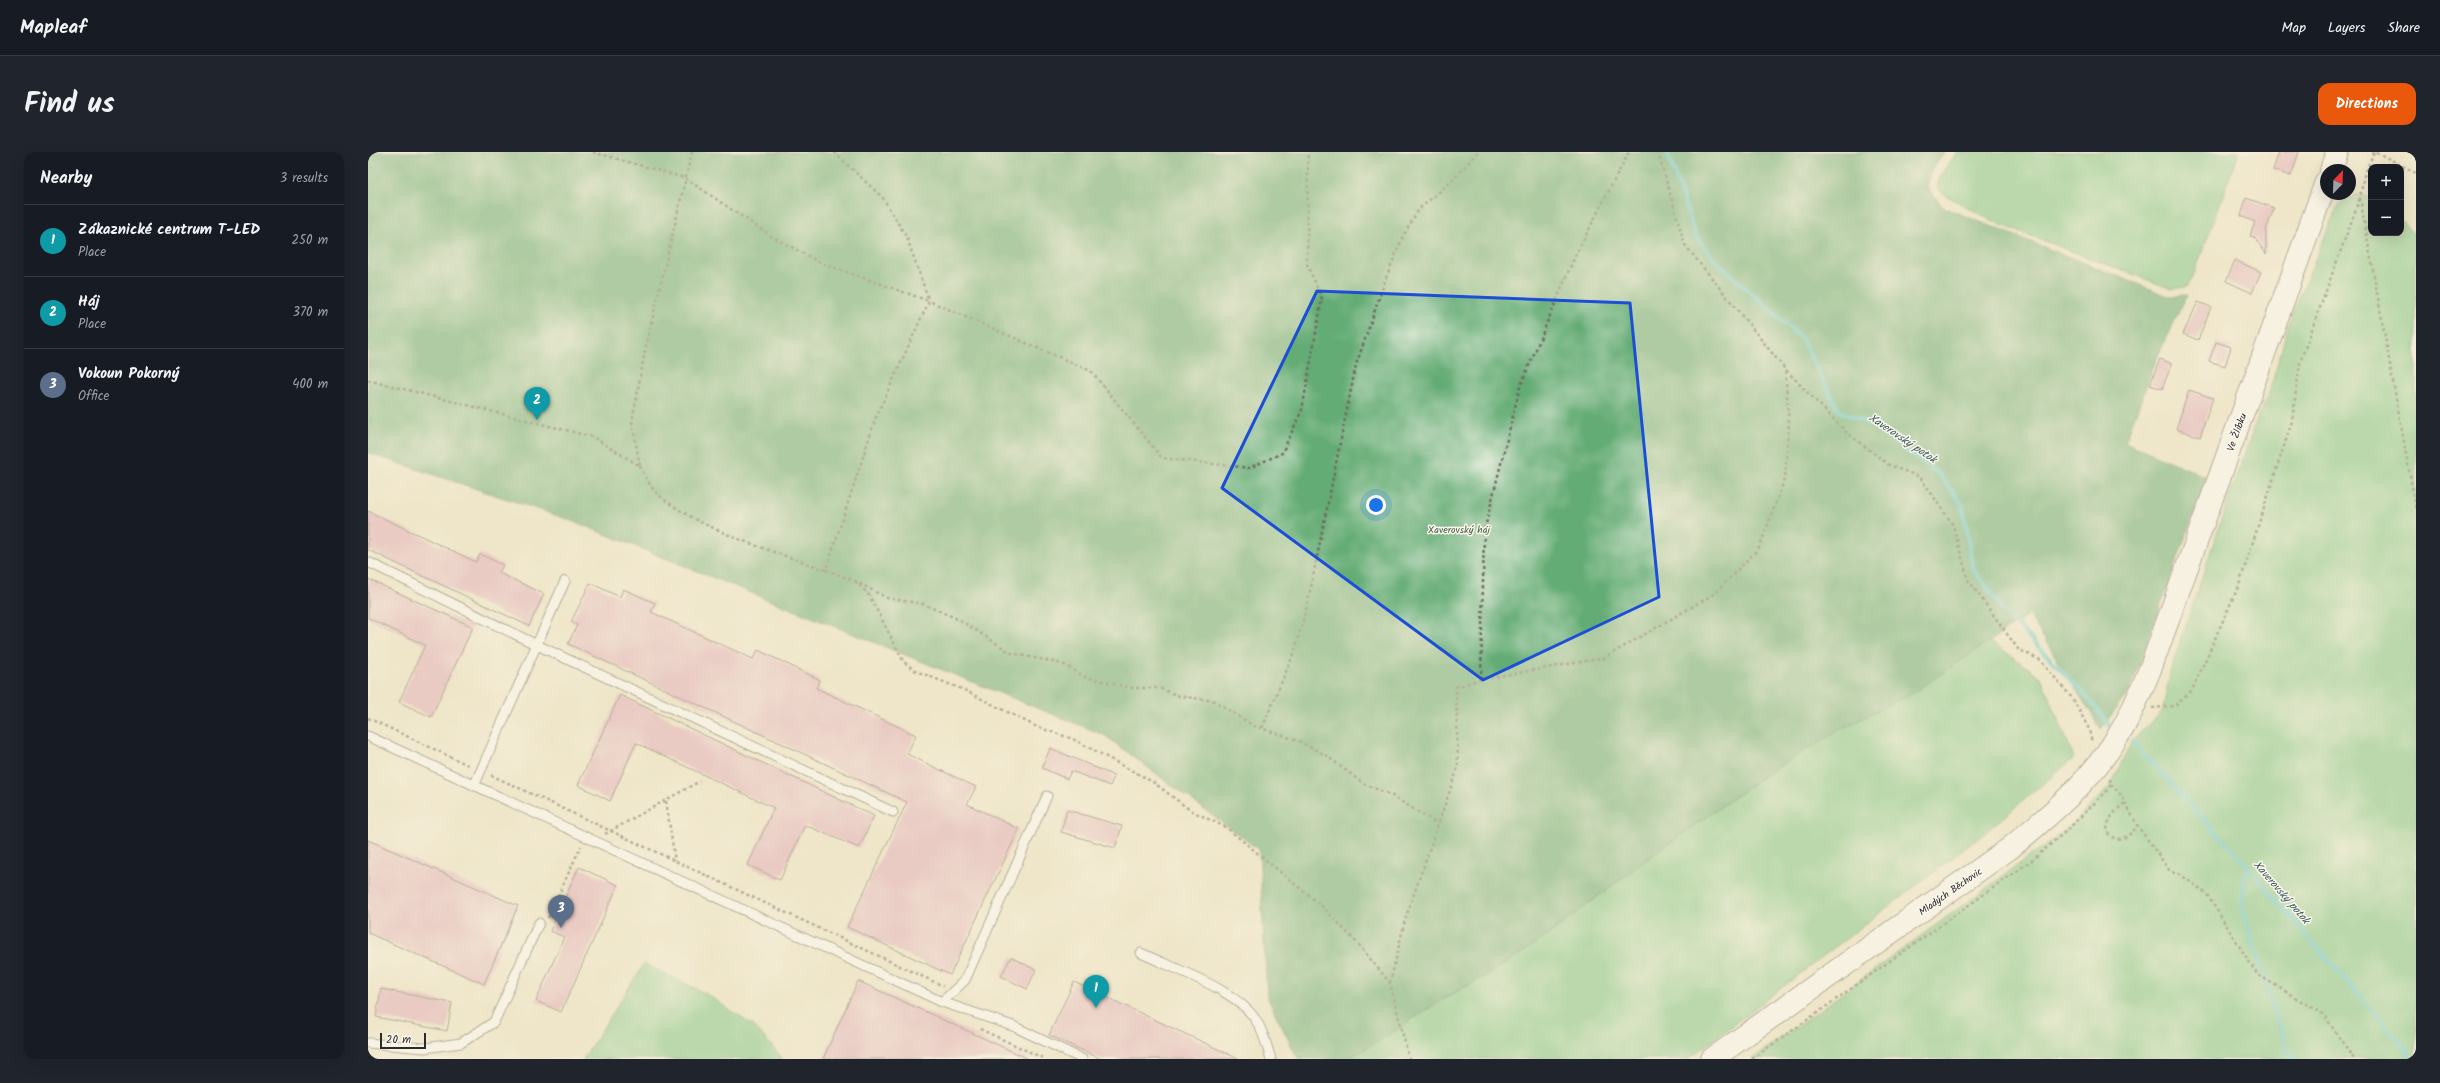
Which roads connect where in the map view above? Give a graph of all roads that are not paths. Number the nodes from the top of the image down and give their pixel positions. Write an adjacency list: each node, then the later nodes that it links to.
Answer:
1 (2337, 152): 2 (street)
2 (2332, 164)
3 (2320, 199): 7 (street, Ve Žlíbku)
4 (368, 562): 6 (lane)
5 (565, 581): 6 (lane)
6 (537, 645): 9 (lane); 11 (lane)
7 (2145, 682): 18 (street, Mladých Běchovic)
8 (368, 736): 9 (lane)
9 (474, 786): 14 (lane)
10 (1047, 796): 14 (lane)
11 (892, 812)
12 (539, 923): 15 (lane)
13 (1141, 953): 17 (lane)
14 (942, 1002): 16 (lane)
15 (368, 1043)
16 (1082, 1059)
17 (1271, 1059)
18 (1712, 1059)

